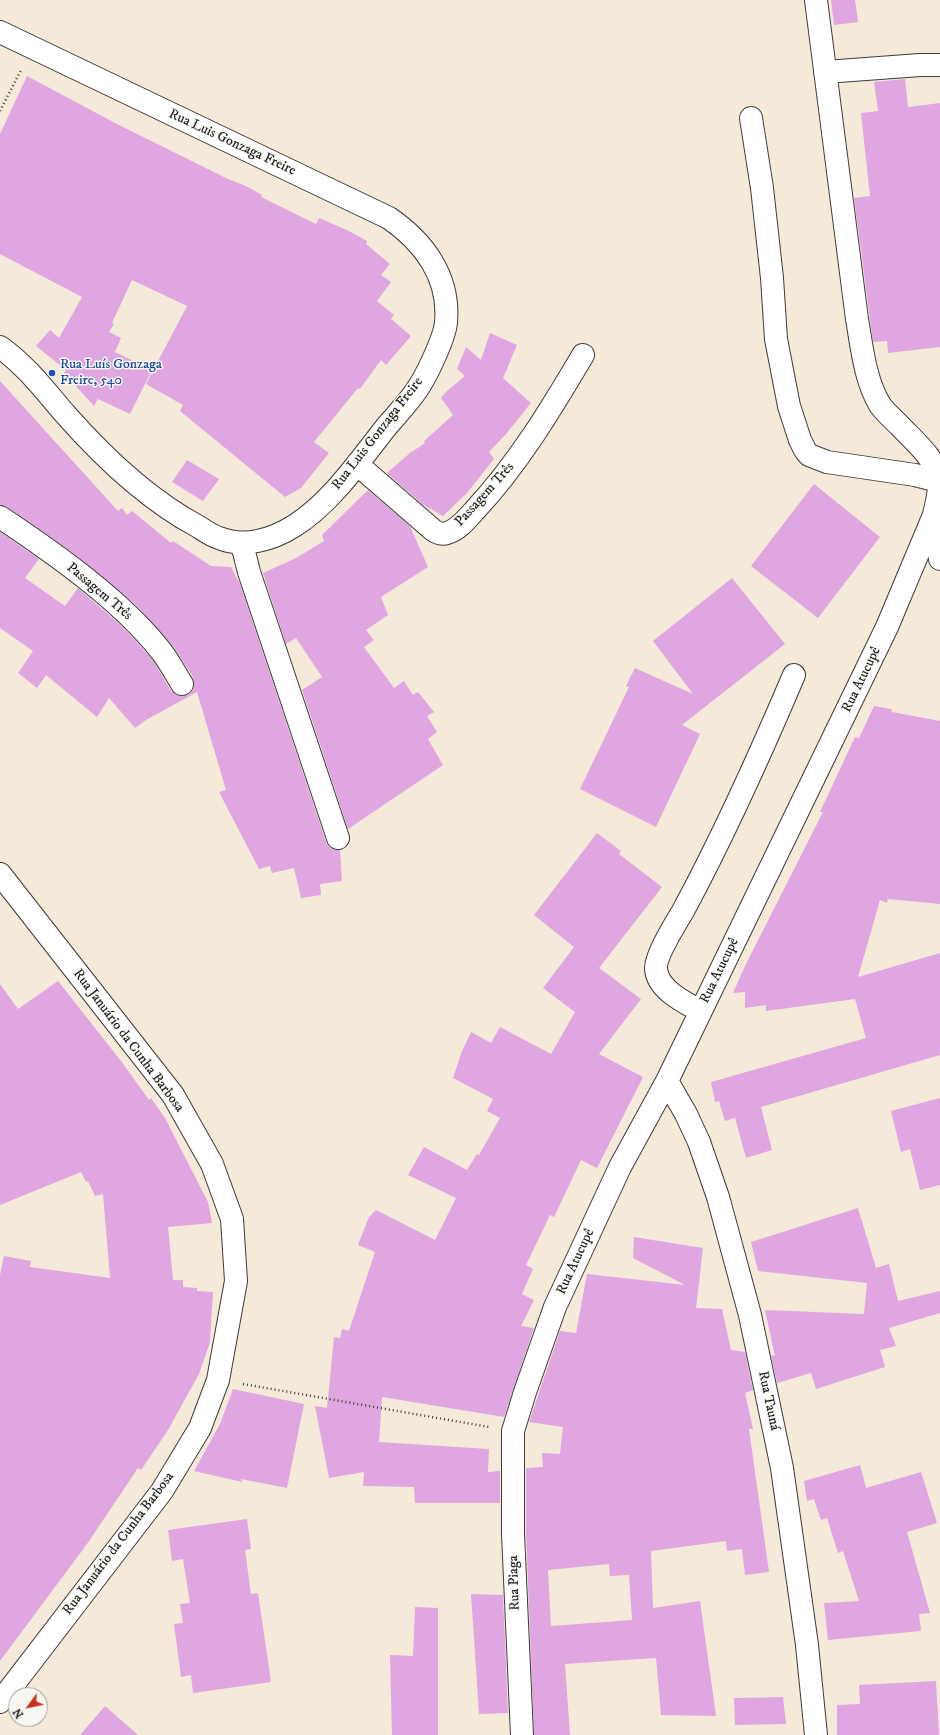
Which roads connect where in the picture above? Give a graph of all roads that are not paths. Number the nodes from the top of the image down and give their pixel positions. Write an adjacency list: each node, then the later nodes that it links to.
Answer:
1 (816, 0): 4 (street)
2 (0, 32): 8 (street, Rua Luis Gonzaga Freire)
3 (940, 65): 4 (street)
4 (826, 72): 9 (street)
5 (751, 118): 9 (street)
6 (0, 347): 12 (street, Rua Luis Gonzaga Freire)
7 (583, 355): 8 (street, Passagem Três)
8 (356, 464): 12 (street, Rua Luis Gonzaga Freire)
9 (939, 481): 10 (street)
10 (934, 514): 13 (street); 18 (street, Rua Atucupê)
11 (0, 517): 15 (street, Passagem Três)
12 (242, 544): 16 (street)
13 (940, 559)
14 (794, 675): 18 (street)
15 (182, 684)
16 (338, 838)
17 (0, 874): 21 (street, Rua Januário da Cunha Barbosa)
18 (700, 1011): 19 (street, Rua Atucupê)
19 (667, 1081): 20 (street, Rua Atucupê); 23 (street, Rua Tauná)
20 (513, 1431): 22 (street, Rua Piaga)
21 (0, 1702)
22 (522, 1735)
23 (816, 1735)

